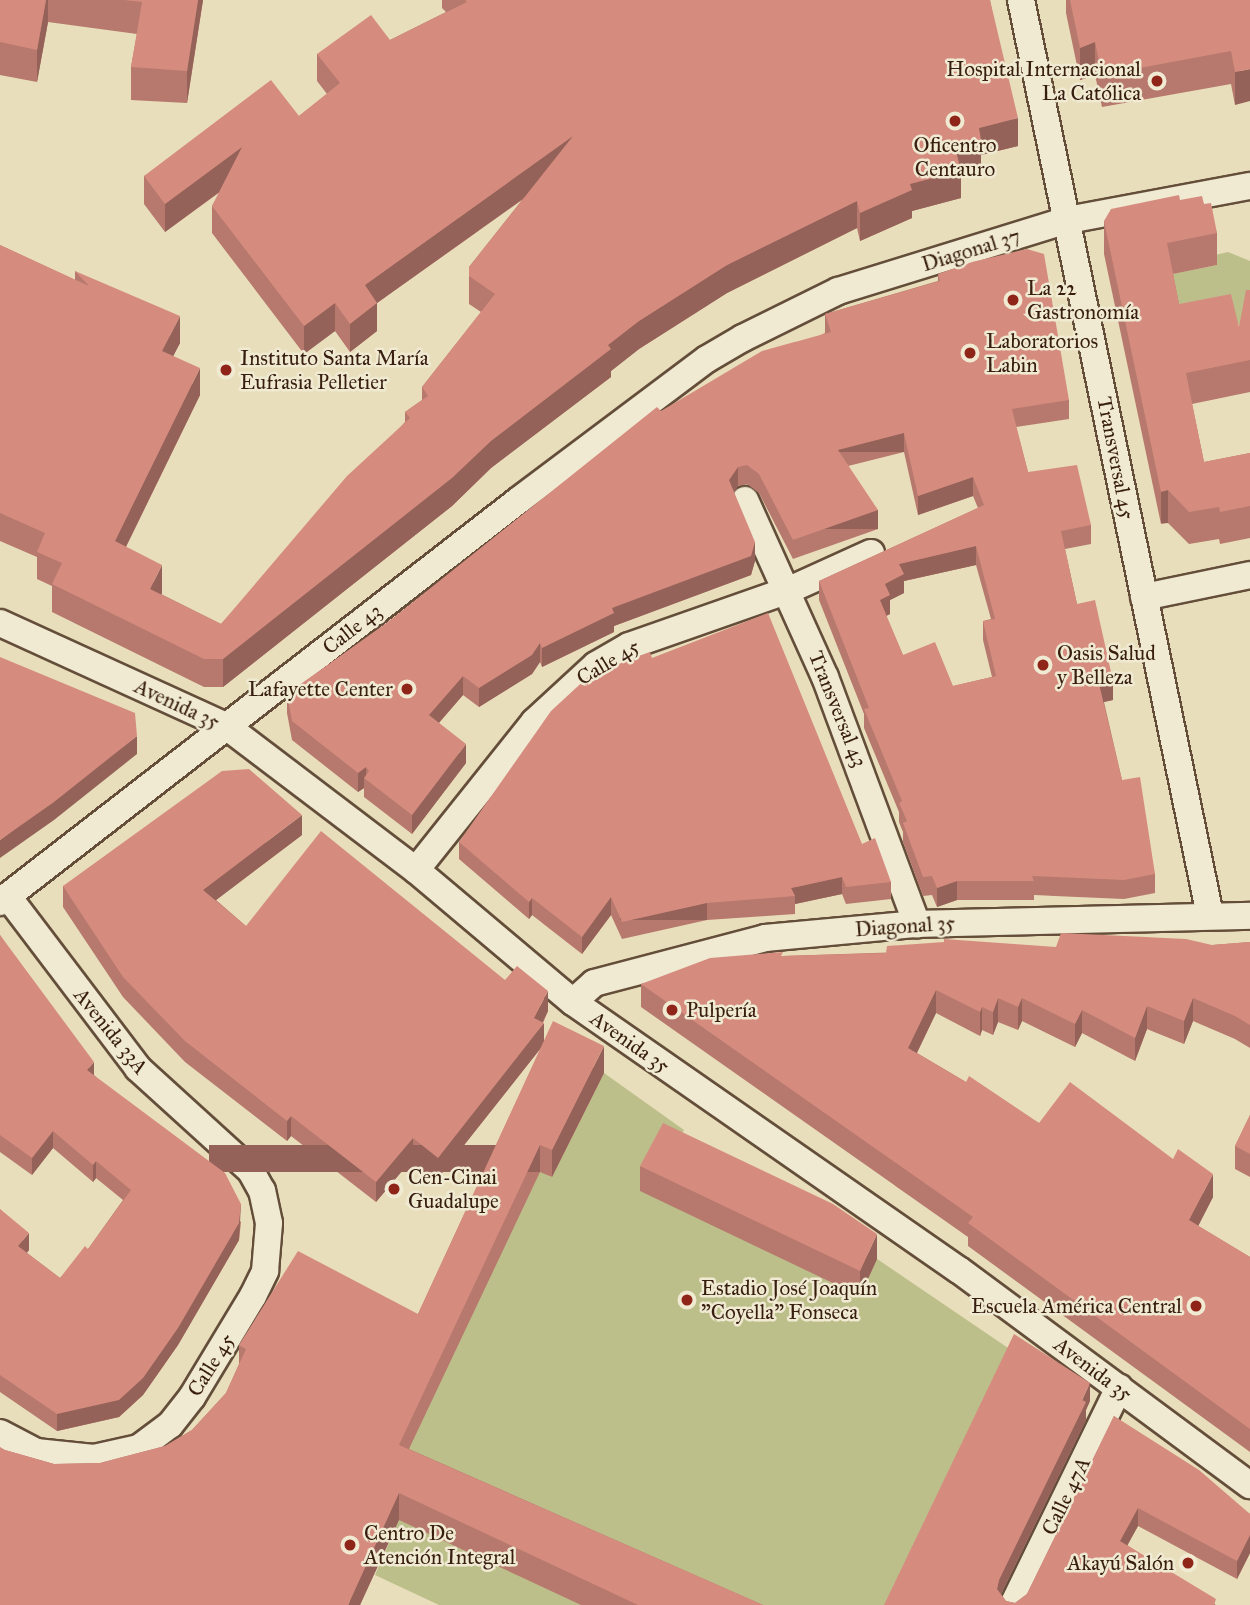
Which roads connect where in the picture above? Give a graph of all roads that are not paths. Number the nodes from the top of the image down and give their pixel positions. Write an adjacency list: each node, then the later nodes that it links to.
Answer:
1 (1021, 0): 3 (street, Transversal 45)
2 (1250, 186): 3 (street, Diagonal 37)
3 (1068, 219): 4 (street, Diagonal 37); 9 (street, Transversal 45)
4 (706, 359): 11 (street, Calle 43)
5 (745, 500): 8 (street, Transversal 43)
6 (872, 552): 8 (street, Calle 45)
7 (1250, 575): 9 (street)
8 (789, 590): 12 (street, Calle 45); 16 (street, Transversal 43)
9 (1144, 597): 14 (street, Transversal 45)
10 (0, 623): 11 (street, Avenida 35)
11 (226, 726): 12 (street, Avenida 35); 13 (street, Calle 43)
12 (416, 870): 17 (street, Avenida 35)
13 (4, 899): 18 (street, Avenida 33A)
14 (1210, 915): 15 (street, Diagonal 35); 16 (street, Diagonal 35)
15 (1250, 916)
16 (917, 924): 17 (street, Diagonal 35)
17 (573, 1002): 19 (street, Avenida 35)
18 (269, 1223): 20 (street, Calle 45)
19 (1119, 1388): 21 (street, Avenida 35); 22 (street, Calle 47A)
20 (0, 1433)
21 (1250, 1485)
22 (1013, 1605)

